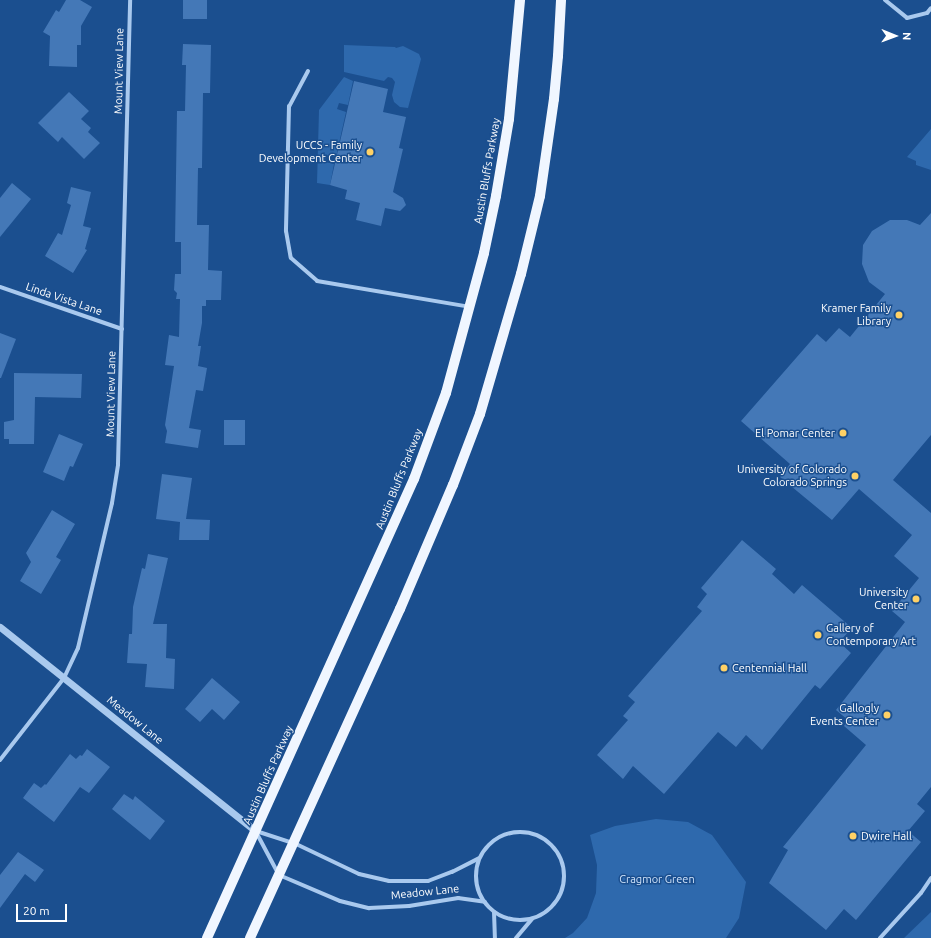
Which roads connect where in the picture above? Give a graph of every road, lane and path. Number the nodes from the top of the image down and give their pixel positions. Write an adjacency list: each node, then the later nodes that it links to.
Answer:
1 (130, 0): 9 (street, Mount View Lane)
2 (520, 0): 8 (main road, Austin Bluffs Parkway)
3 (561, 0): 14 (main road)
4 (885, 0): 5 (street)
5 (931, 8)
6 (308, 70): 8 (street)
7 (0, 286): 9 (street, Linda Vista Lane)
8 (470, 307): 13 (main road, Austin Bluffs Parkway)
9 (122, 329): 11 (street, Mount View Lane)
10 (0, 627): 11 (street, Meadow Lane)
11 (64, 678): 12 (street, Mount View Lane); 13 (street, Meadow Lane)
12 (0, 760)
13 (256, 831): 14 (street, Meadow Lane); 16 (street, Meadow Lane); 21 (main road, Austin Bluffs Parkway)
14 (294, 843): 15 (street, Meadow Lane); 16 (main road)
15 (479, 858): 18 (street); 20 (street)
16 (279, 875): 18 (street, Meadow Lane); 22 (main road)
17 (931, 878): 25 (street)
18 (485, 902): 19 (street)
19 (494, 912): 20 (street); 23 (street)
20 (533, 918): 24 (street)
21 (207, 938)
22 (250, 938)
23 (495, 938)
24 (516, 938)
25 (880, 938)

